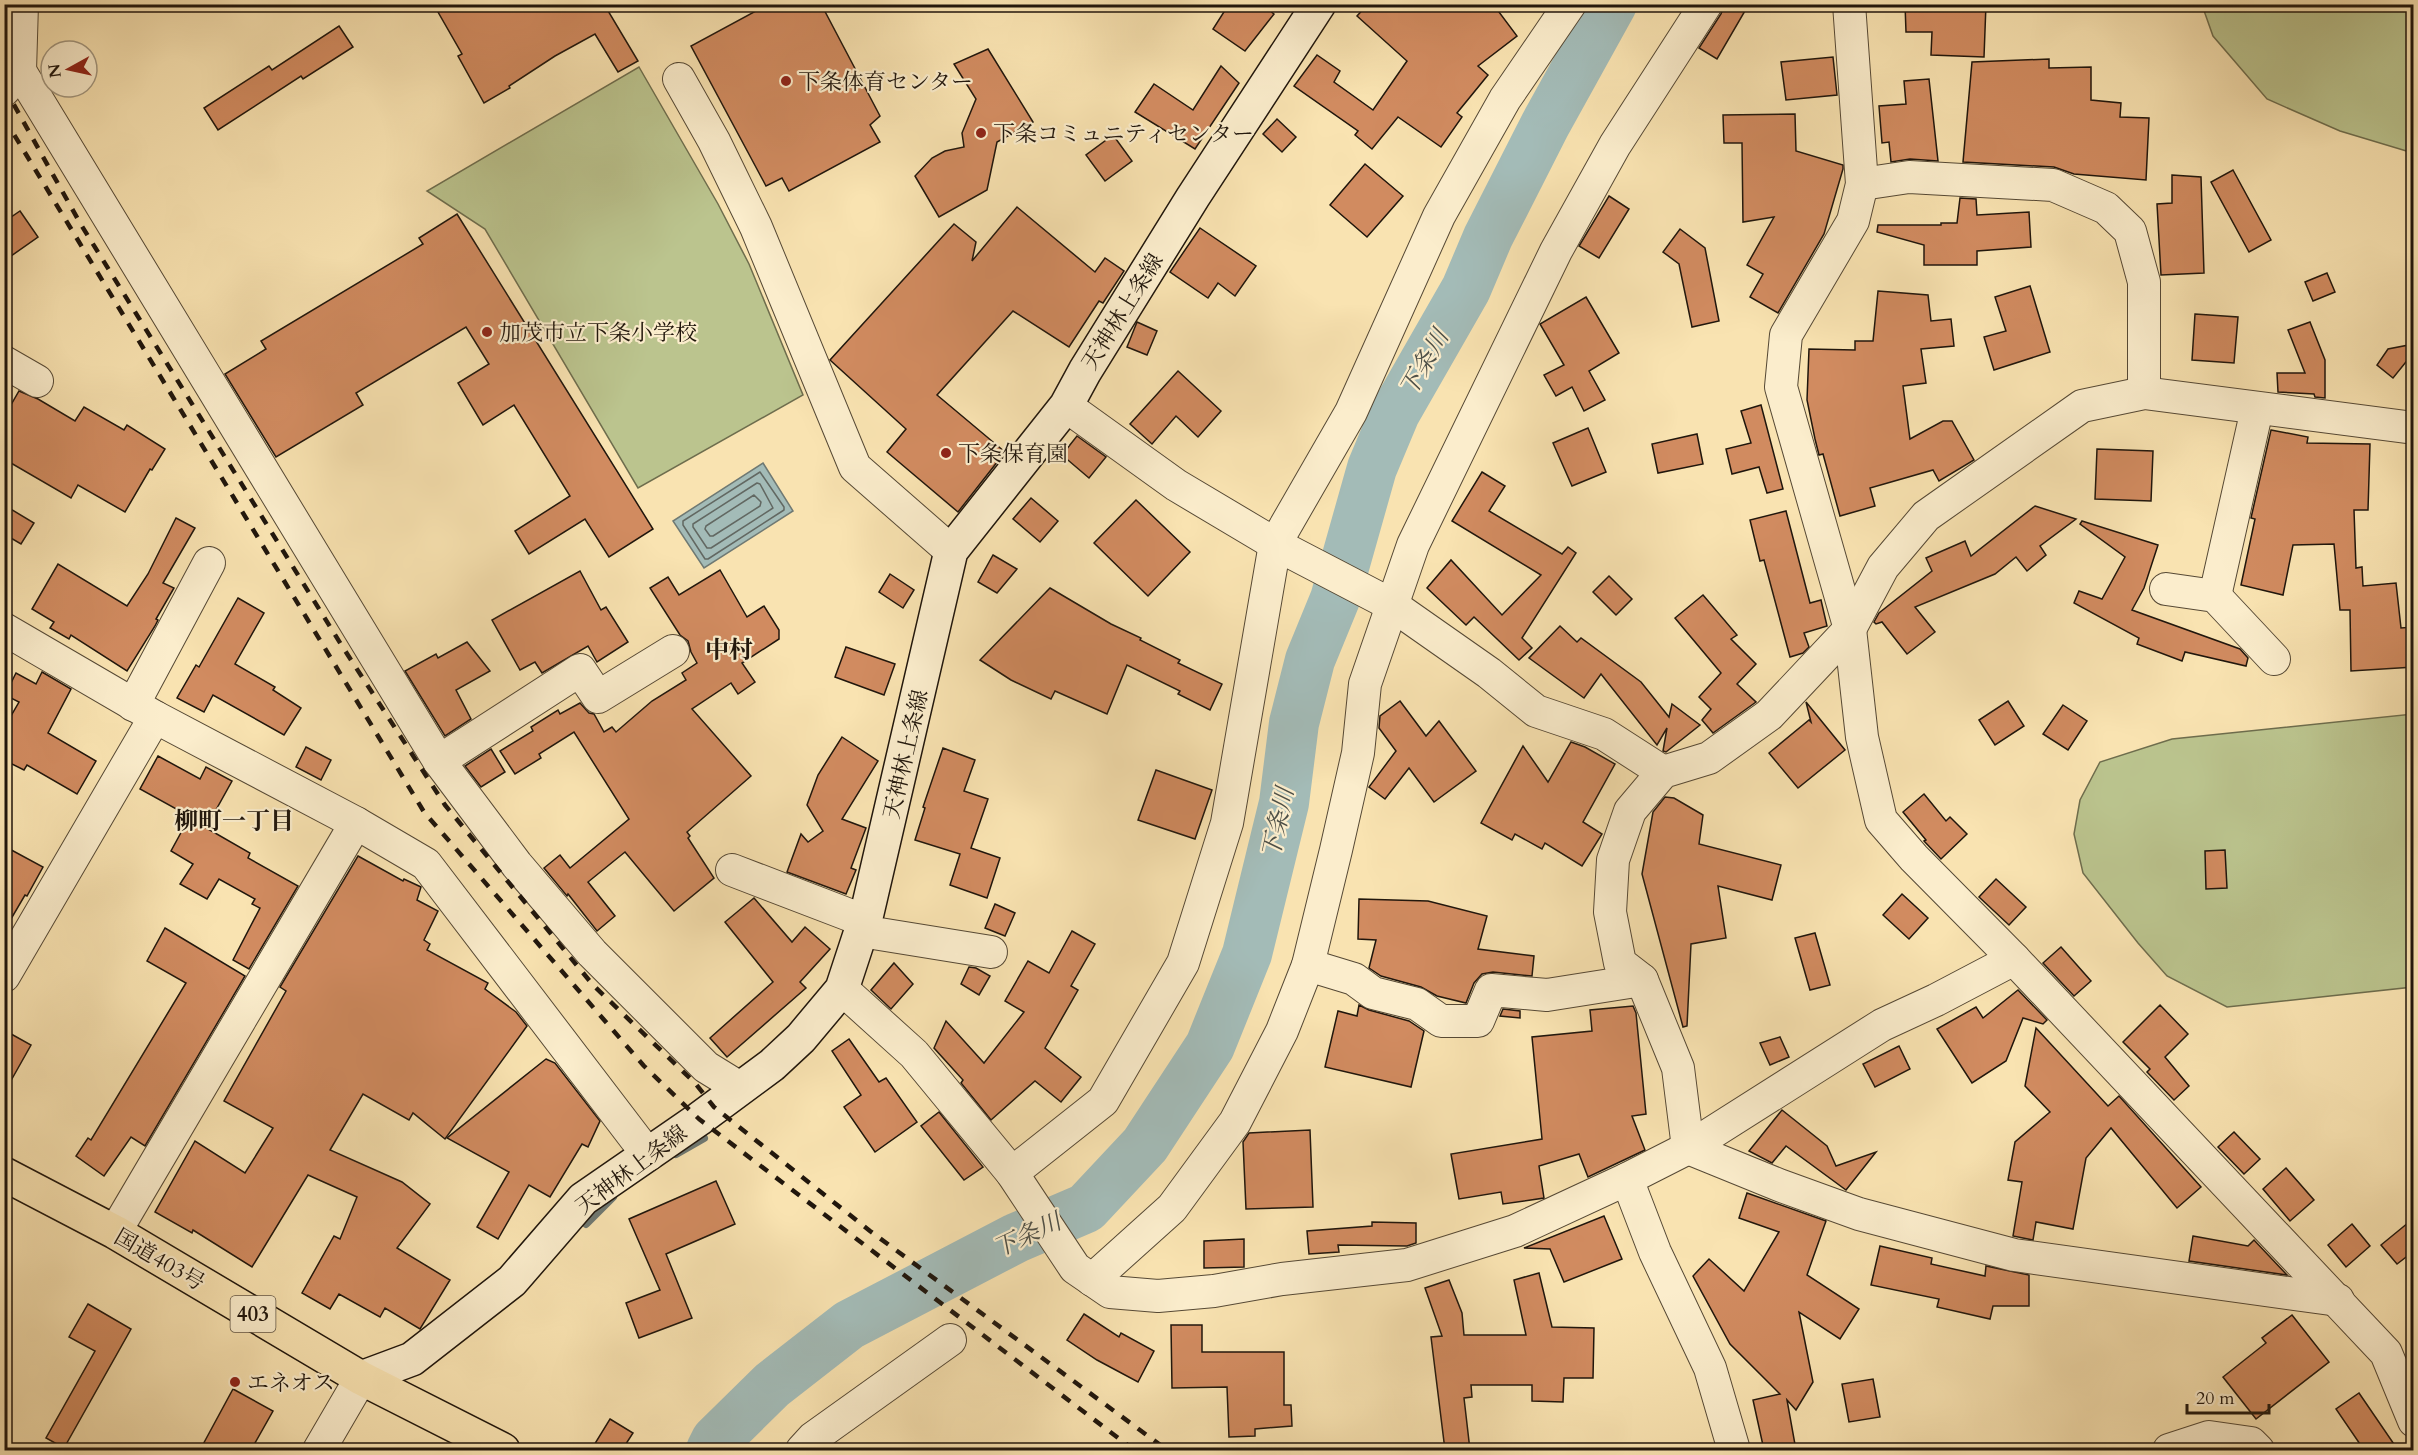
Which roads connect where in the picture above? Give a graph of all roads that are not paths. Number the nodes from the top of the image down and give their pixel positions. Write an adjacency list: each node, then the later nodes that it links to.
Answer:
1 (22, 4): 7 (street)
2 (1319, 4): 12 (main road, 天神林上条線)
3 (1570, 4): 15 (street)
4 (1706, 4): 20 (street)
5 (1849, 4): 8 (street)
6 (679, 79): 16 (street)
7 (12, 81): 26 (street)
8 (1863, 184): 11 (street); 21 (street)
9 (4, 362): 10 (street)
10 (38, 381)
11 (2144, 393): 13 (street); 21 (street)
12 (1066, 406): 15 (street); 16 (main road, 天神林上条線)
13 (2257, 409): 14 (street); 19 (street)
14 (2414, 428)
15 (1275, 544): 20 (street); 40 (street)
16 (951, 551): 30 (main road, 天神林上条線)
17 (209, 563): 25 (street)
18 (2166, 589): 19 (street)
19 (2215, 596): 24 (street)
20 (1392, 605): 27 (street); 33 (street)
21 (1850, 629): 27 (street); 32 (street)
22 (7, 637): 25 (street)
23 (673, 651): 26 (street)
24 (2274, 659)
25 (144, 711): 28 (street); 34 (street)
26 (440, 761): 37 (street)
27 (1663, 772): 35 (street)
28 (356, 824): 39 (street); 43 (street)
29 (732, 870): 30 (street)
30 (863, 926): 31 (street); 36 (main road, 天神林上条線)
31 (992, 952)
32 (2014, 958): 38 (street); 45 (street)
33 (1308, 965): 35 (street); 44 (street)
34 (4, 976)
35 (1642, 980): 38 (street)
36 (842, 989): 37 (main road, 天神林上条線); 40 (street)
37 (740, 1088): 39 (main road, 天神林上条線)
38 (1688, 1148): 42 (street); 45 (street)
39 (648, 1155): 47 (main road, 天神林上条線)
40 (1012, 1173): 44 (street)
41 (4, 1174): 43 (highway, 国道403号 / 403)
42 (1627, 1179): 44 (street); 52 (street)
43 (115, 1232): 47 (highway, 国道403号 / 403)
44 (1084, 1274)
45 (2338, 1300): 48 (street)
46 (950, 1340): 49 (street)
47 (361, 1378): 50 (street); 51 (highway, 国道403号 / 403)
48 (2414, 1421)
49 (810, 1446)
50 (319, 1450)
51 (503, 1450)
52 (1734, 1450)
53 (2169, 1450): 54 (street)
54 (2258, 1450)

